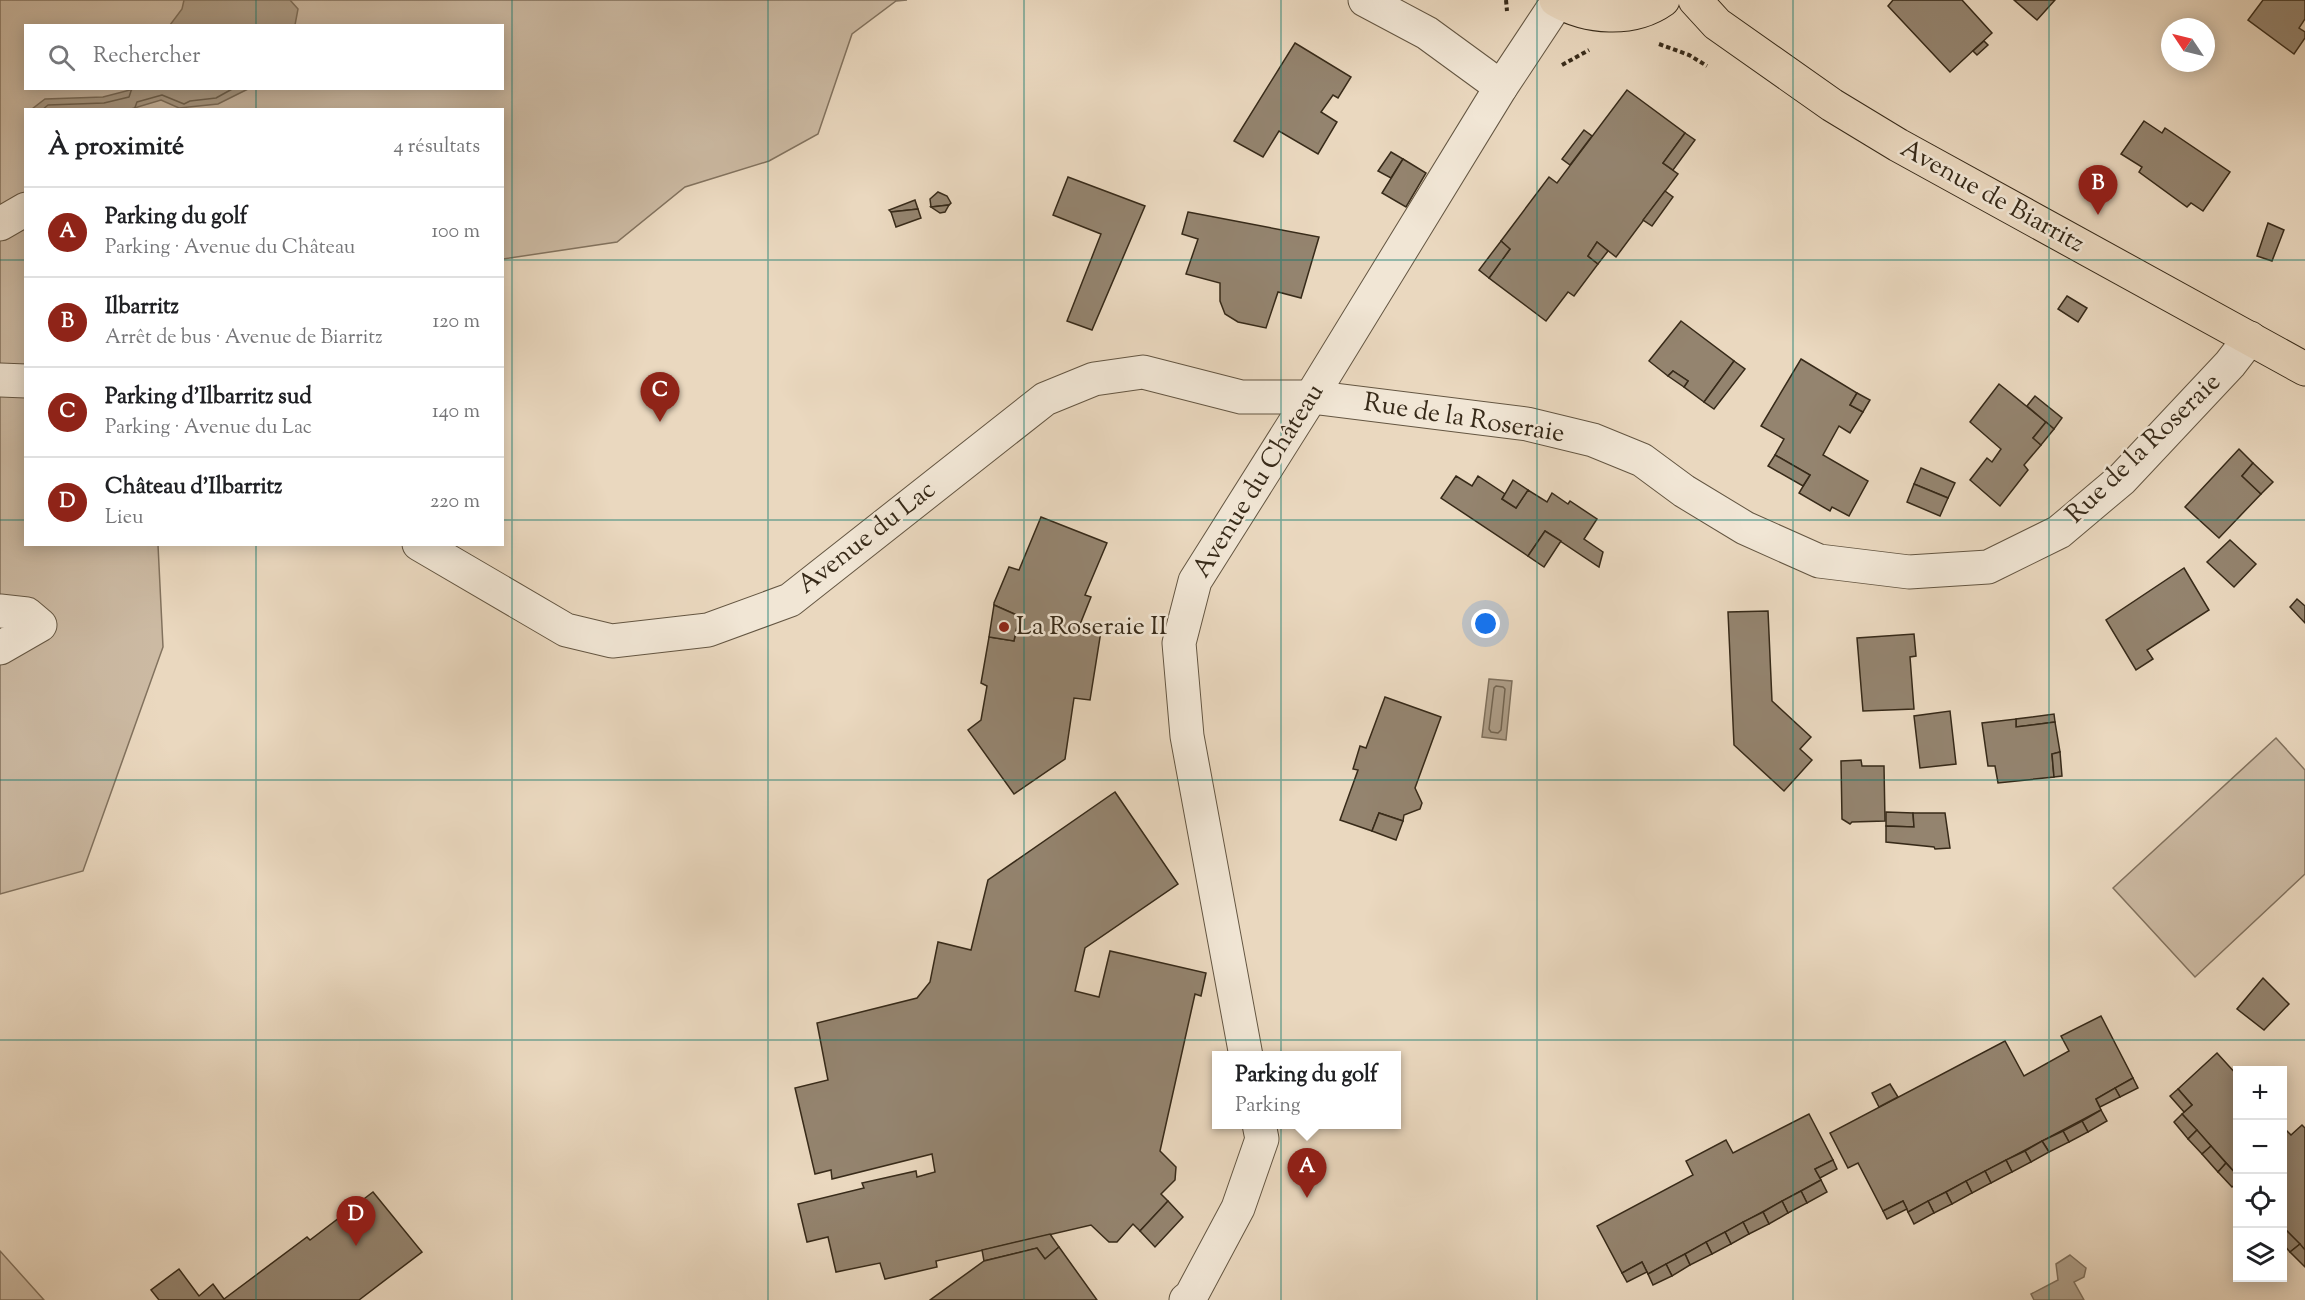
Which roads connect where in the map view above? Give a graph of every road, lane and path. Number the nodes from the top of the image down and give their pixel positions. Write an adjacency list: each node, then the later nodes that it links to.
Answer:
1 (1365, 0): 5 (street)
2 (1663, 0): 4 (main road)
3 (1695, 0): 8 (main road, Avenue de Biarritz)
4 (1557, 1): 5 (street, Avenue du Château)
5 (1501, 87): 12 (street, Avenue du Château)
6 (24, 210): 7 (street)
7 (0, 224)
8 (2250, 338): 9 (main road, Avenue de Biarritz); 12 (street, Rue de la Roseraie)
9 (2305, 369)
10 (0, 380): 11 (street)
11 (24, 381)
12 (1311, 397): 13 (street, Avenue du Lac); 16 (street, Avenue du Château)
13 (422, 546)
14 (0, 611): 15 (street)
15 (0, 648)
16 (1245, 1051)
17 (1260, 1129): 18 (street)
18 (1186, 1300)

